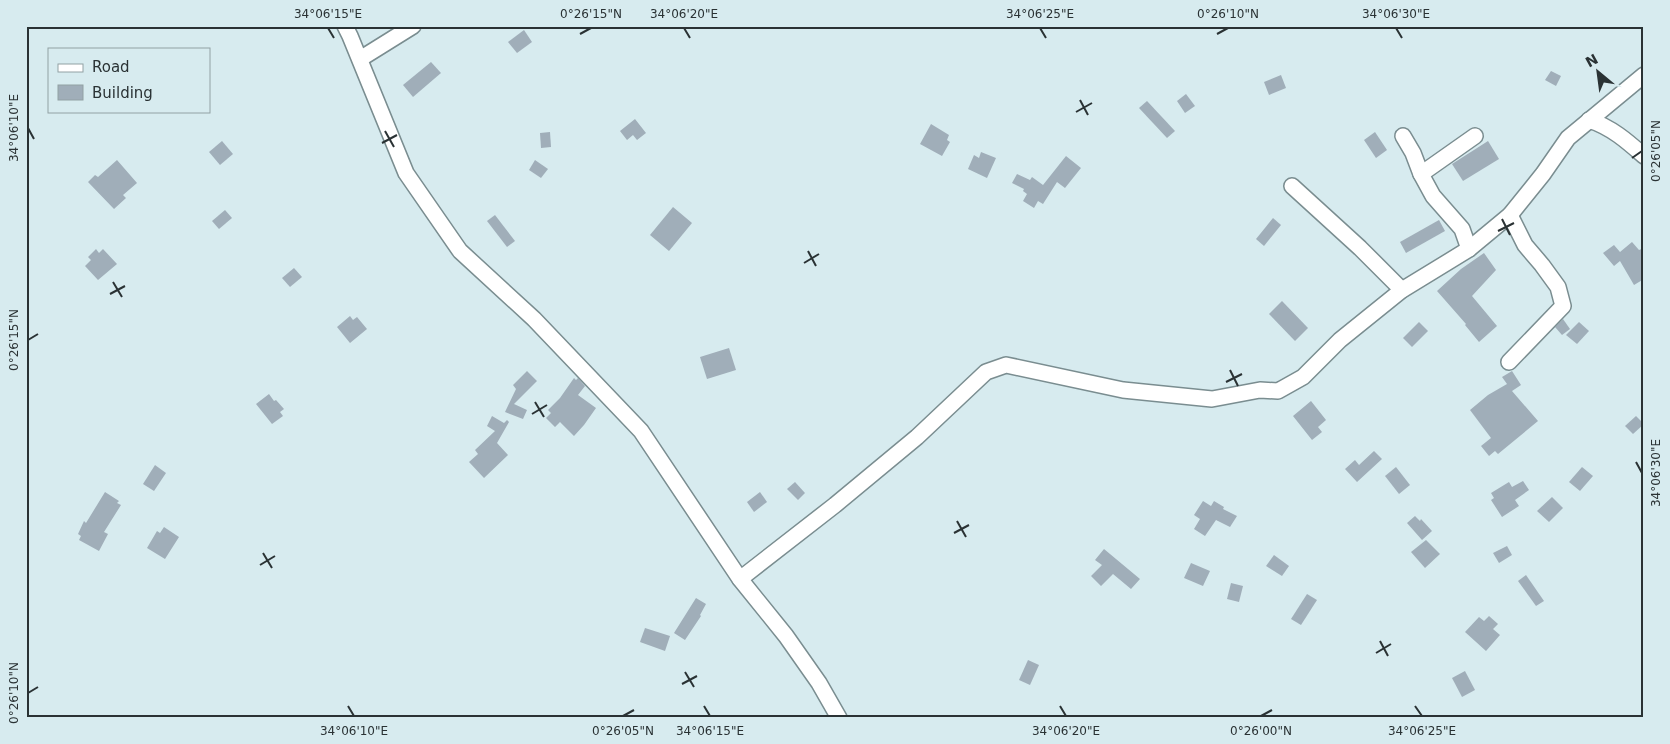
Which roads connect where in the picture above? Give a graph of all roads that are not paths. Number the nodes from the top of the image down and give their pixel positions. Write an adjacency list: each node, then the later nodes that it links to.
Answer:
1 (345, 26): 3 (street)
2 (413, 26): 3 (street)
3 (360, 59): 15 (street)
4 (1644, 75): 5 (street)
5 (1589, 120): 8 (street); 11 (street)
6 (1403, 136): 9 (street)
7 (1475, 136): 9 (street)
8 (1644, 156)
9 (1421, 174): 12 (street)
10 (1292, 186): 13 (street)
11 (1510, 215): 12 (street); 14 (street)
12 (1469, 249): 13 (street)
13 (1402, 290): 15 (street)
14 (1509, 362)
15 (740, 579): 16 (street)
16 (839, 718)

